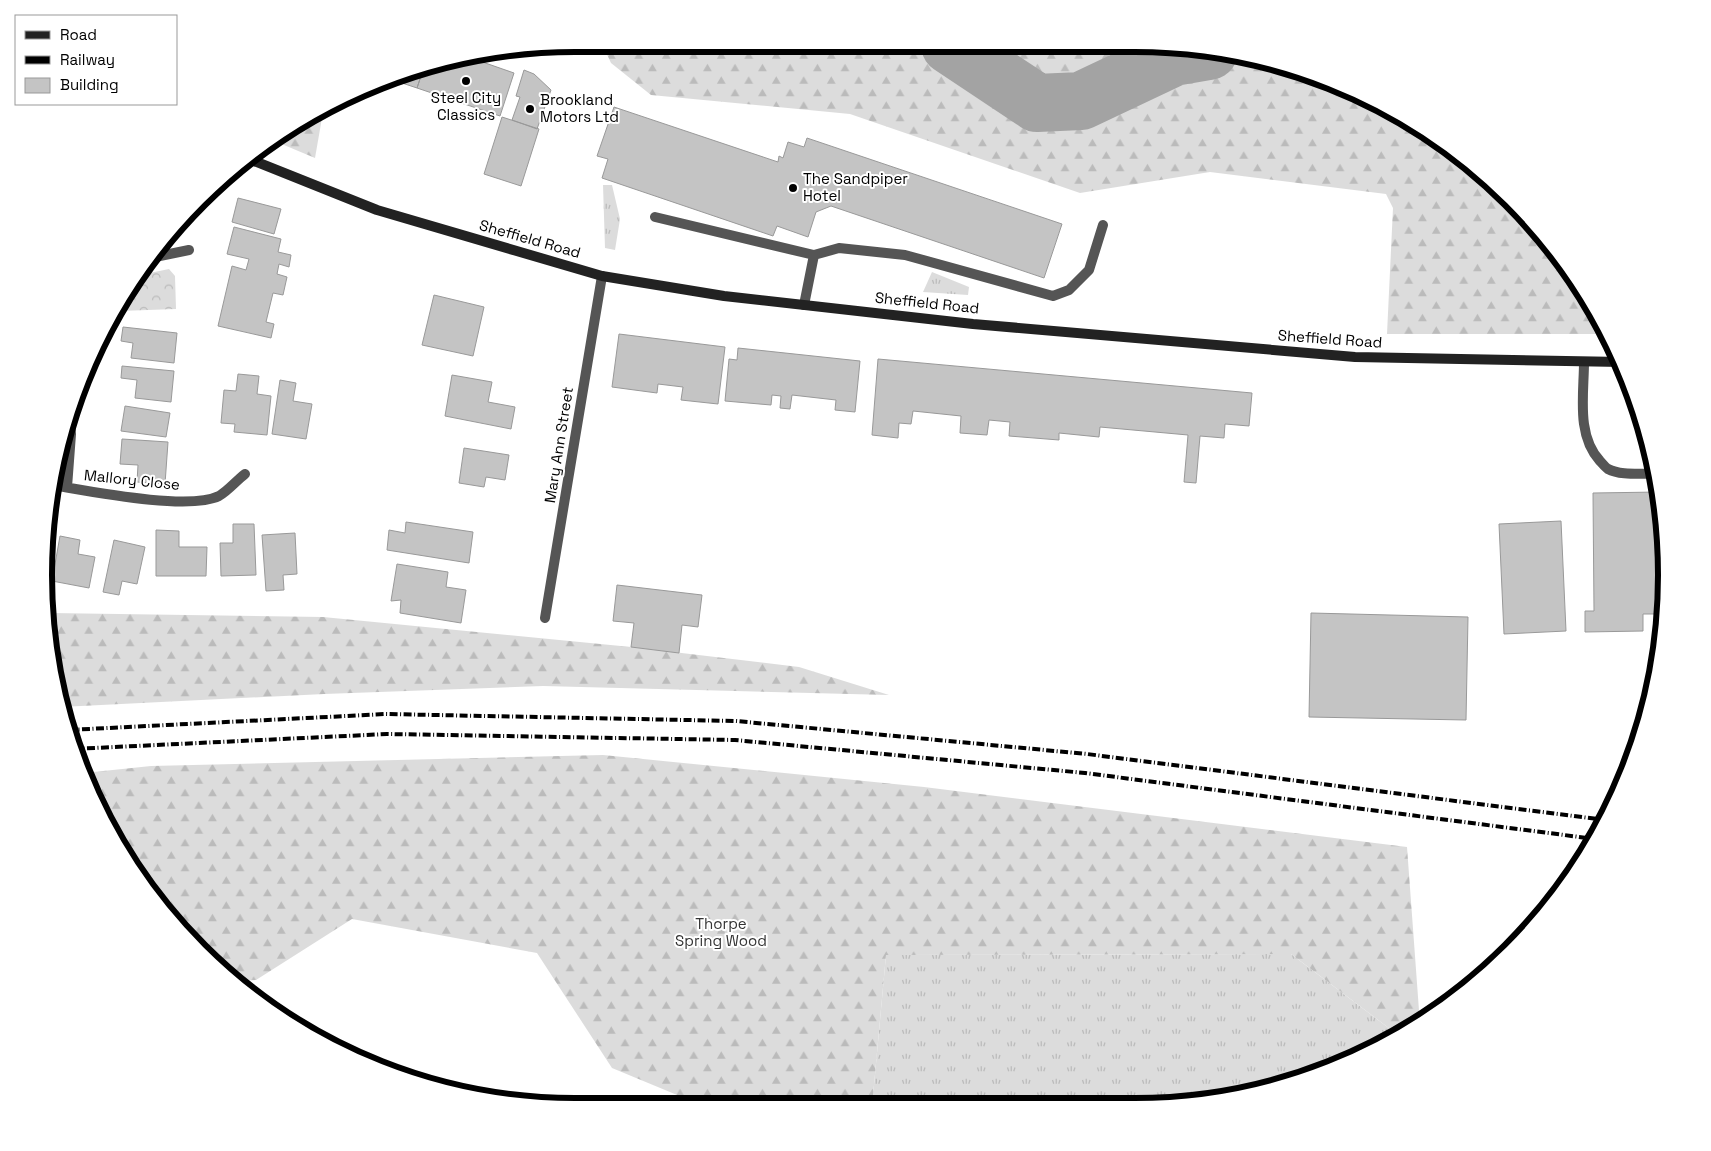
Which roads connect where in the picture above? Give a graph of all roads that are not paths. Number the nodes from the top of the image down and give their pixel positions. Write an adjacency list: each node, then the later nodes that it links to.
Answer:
1 (256, 162): 7 (main road, Sheffield Road)
2 (655, 217): 6 (street)
3 (1103, 225): 6 (street)
4 (189, 250): 5 (street)
5 (162, 255)
6 (814, 255): 8 (street)
7 (602, 276): 8 (main road, Sheffield Road); 16 (street, Mary Ann Street)
8 (804, 305): 9 (main road, Sheffield Road)
9 (1584, 362): 10 (main road, Sheffield Road); 13 (street)
10 (1613, 362)
11 (71, 438): 15 (street, Mallory Close)
12 (245, 474): 15 (street, Mallory Close)
13 (1648, 474)
14 (61, 487): 15 (street, Mallory Close)
15 (67, 488)
16 (545, 618)

